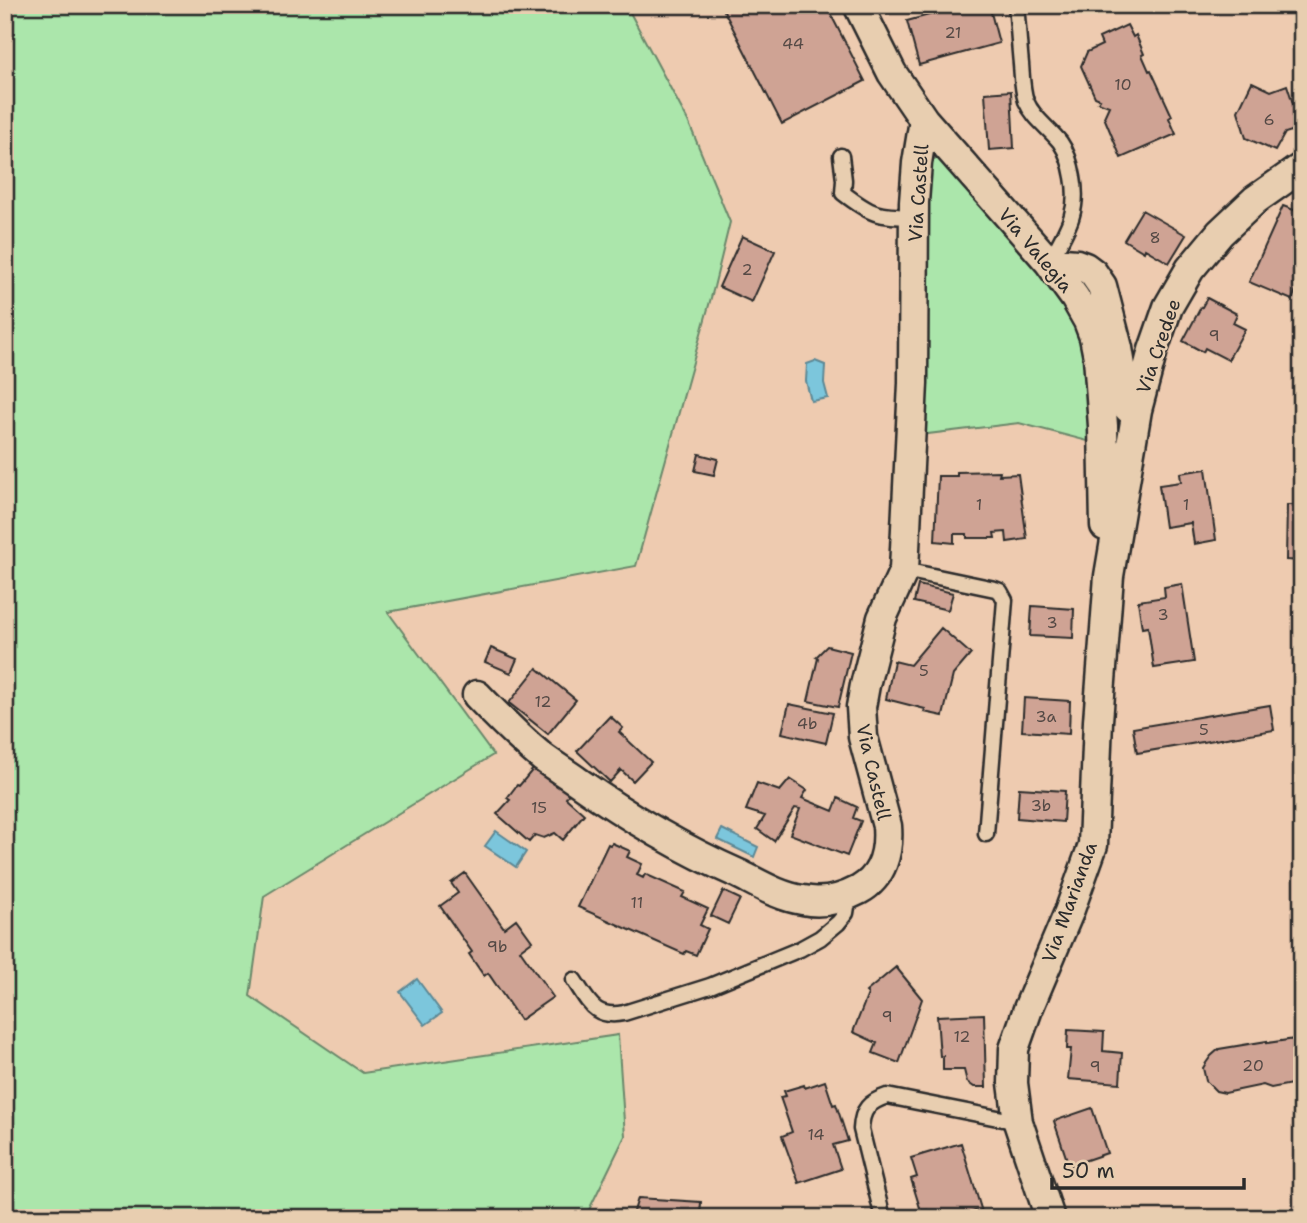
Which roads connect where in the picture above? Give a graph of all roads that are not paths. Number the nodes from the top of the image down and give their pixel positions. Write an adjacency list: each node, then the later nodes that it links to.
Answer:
1 (858, 5): 3 (street, Via Valegia)
2 (1016, 5): 7 (lane)
3 (924, 120): 6 (street, Via Castell); 7 (street, Via Valegia)
4 (841, 156): 6 (lane)
5 (1302, 167): 8 (street, Via Credee)
6 (914, 217): 9 (street, Via Castell)
7 (1049, 261): 8 (street, Via Credee); 10 (street, Via Valegia)
8 (1137, 410): 10 (street, Via Credee)
9 (904, 570): 12 (lane); 13 (street, Via Castell)
10 (1109, 576): 15 (street, Via Marianda)
11 (477, 695): 13 (street, Via Castell)
12 (986, 834)
13 (849, 894): 14 (lane)
14 (574, 980)
15 (1018, 1122): 16 (lane); 17 (street, Via Marianda)
16 (883, 1218)
17 (1050, 1218)

